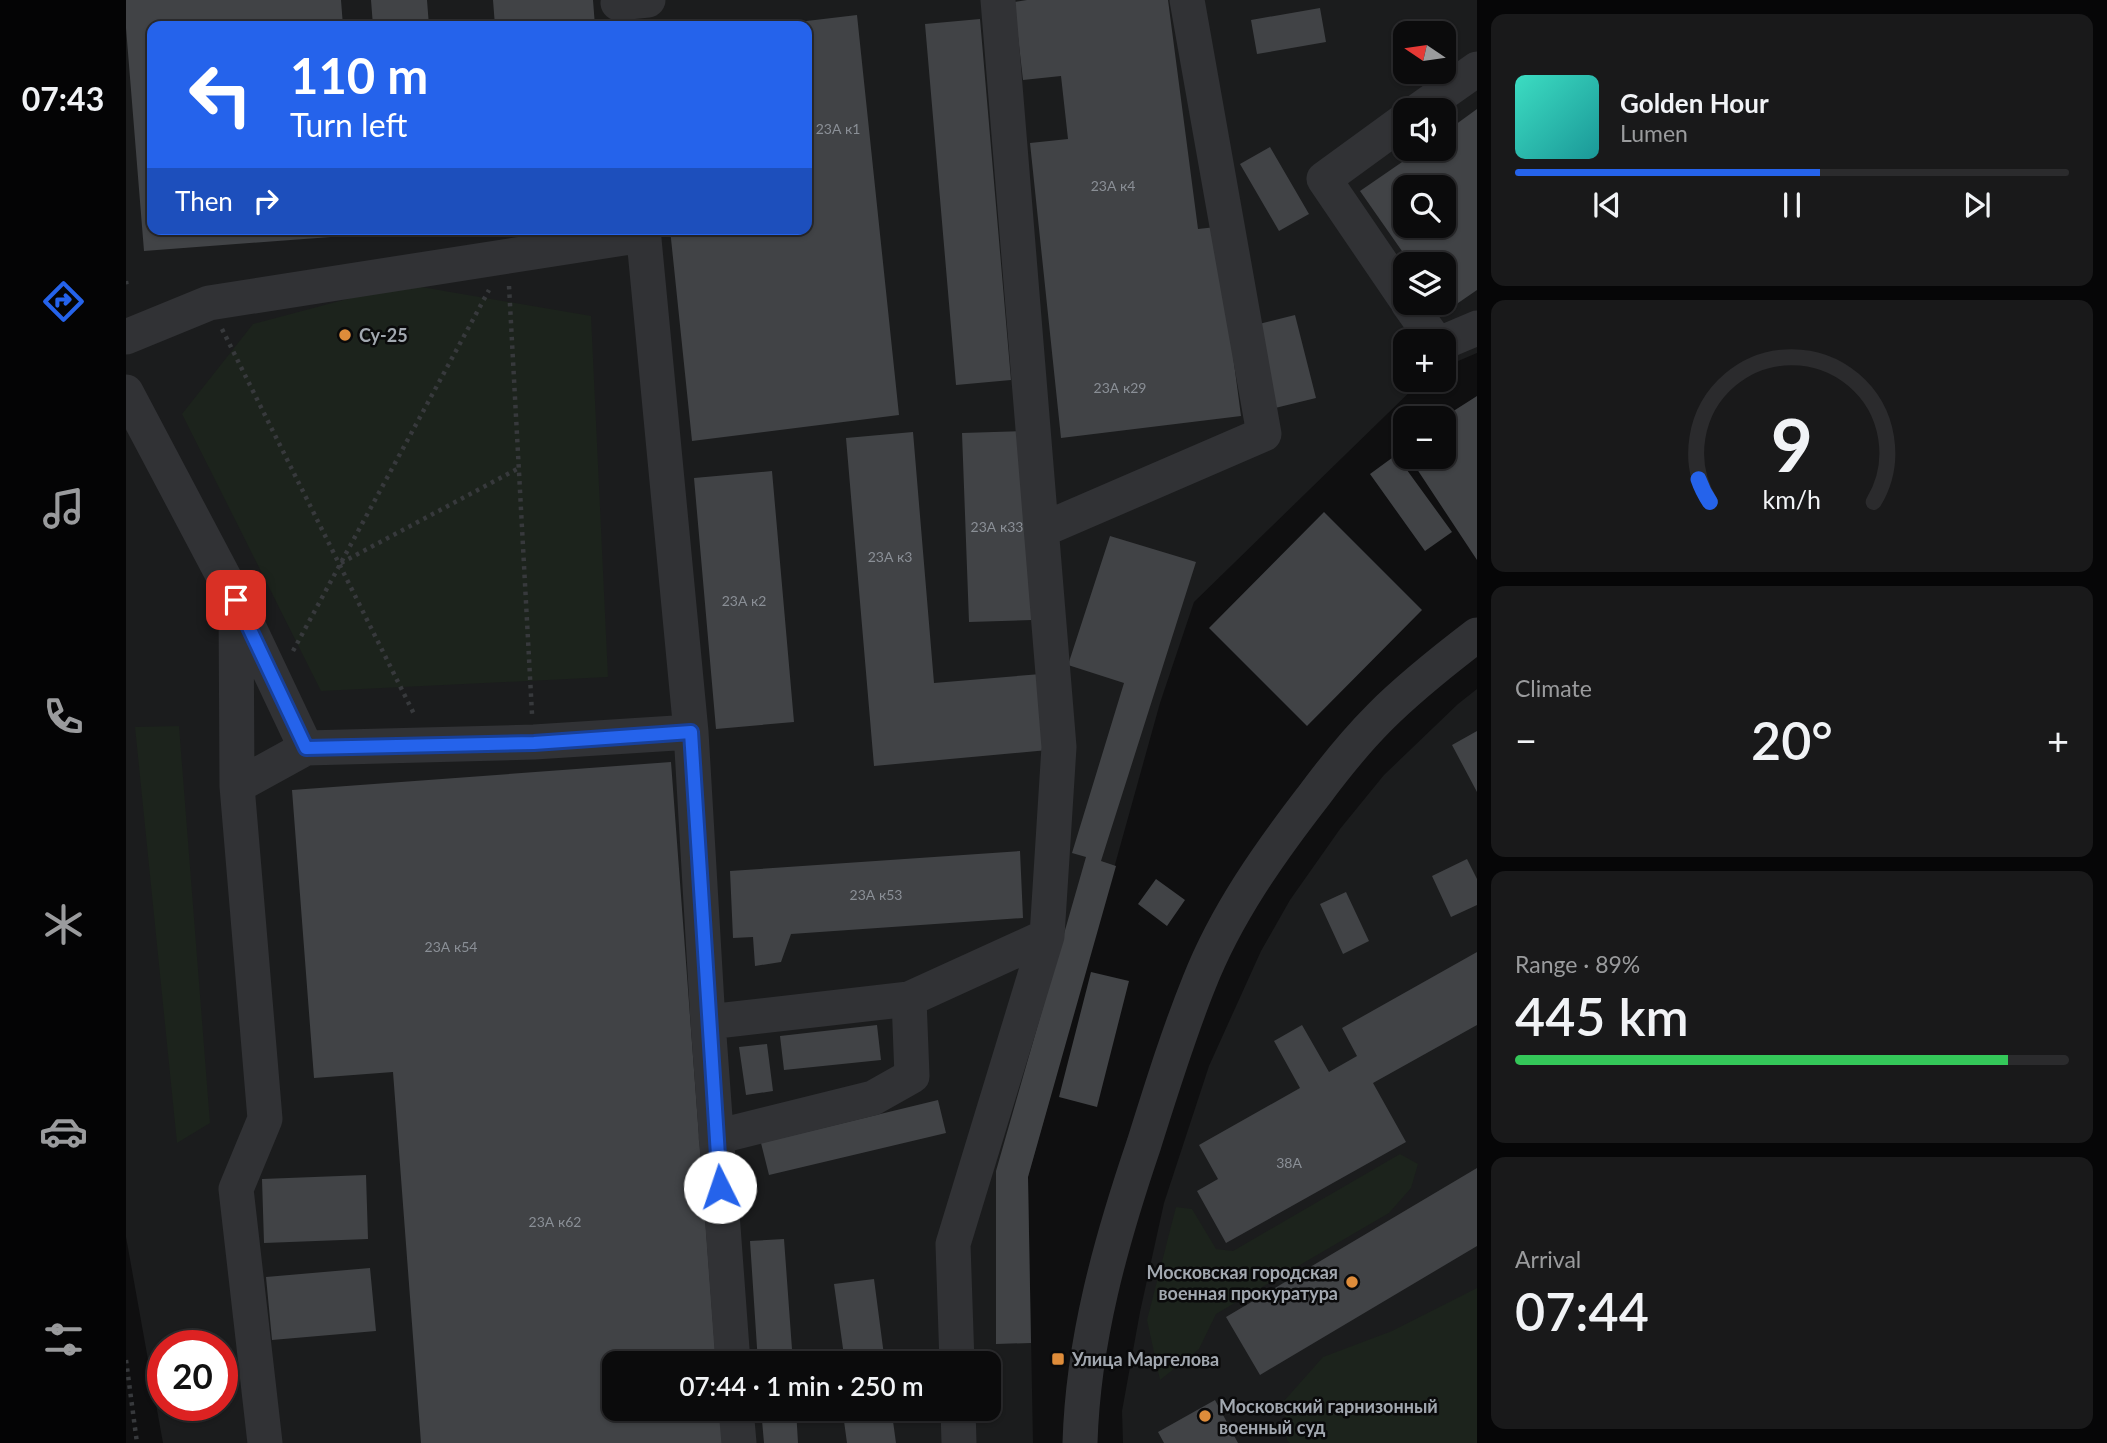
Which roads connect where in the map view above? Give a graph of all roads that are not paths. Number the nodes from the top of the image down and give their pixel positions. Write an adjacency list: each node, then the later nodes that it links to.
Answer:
1 (998, 0): 13 (street)
2 (1187, 0): 13 (street)
3 (1477, 69): 4 (street)
4 (1436, 98)
5 (1393, 129): 8 (street)
6 (626, 235): 10 (street)
7 (643, 235): 16 (street)
8 (1393, 280)
9 (1477, 328): 11 (street)
10 (126, 337)
11 (1456, 337)
12 (126, 392): 14 (street)
13 (1042, 530): 19 (street)
14 (236, 600): 17 (street); 18 (street)
15 (1477, 635): 30 (street)
16 (691, 732): 17 (street); 21 (street)
17 (306, 748): 18 (street)
18 (237, 786): 27 (street)
19 (1047, 936): 20 (street); 24 (street)
20 (909, 999): 21 (street); 22 (street)
21 (708, 1022): 22 (street)
22 (716, 1137): 23 (street)
23 (732, 1351)
24 (957, 1351)
25 (737, 1421): 28 (street)
26 (958, 1421): 29 (street)
27 (264, 1443)
28 (739, 1443)
29 (959, 1443)
30 (1080, 1443)

